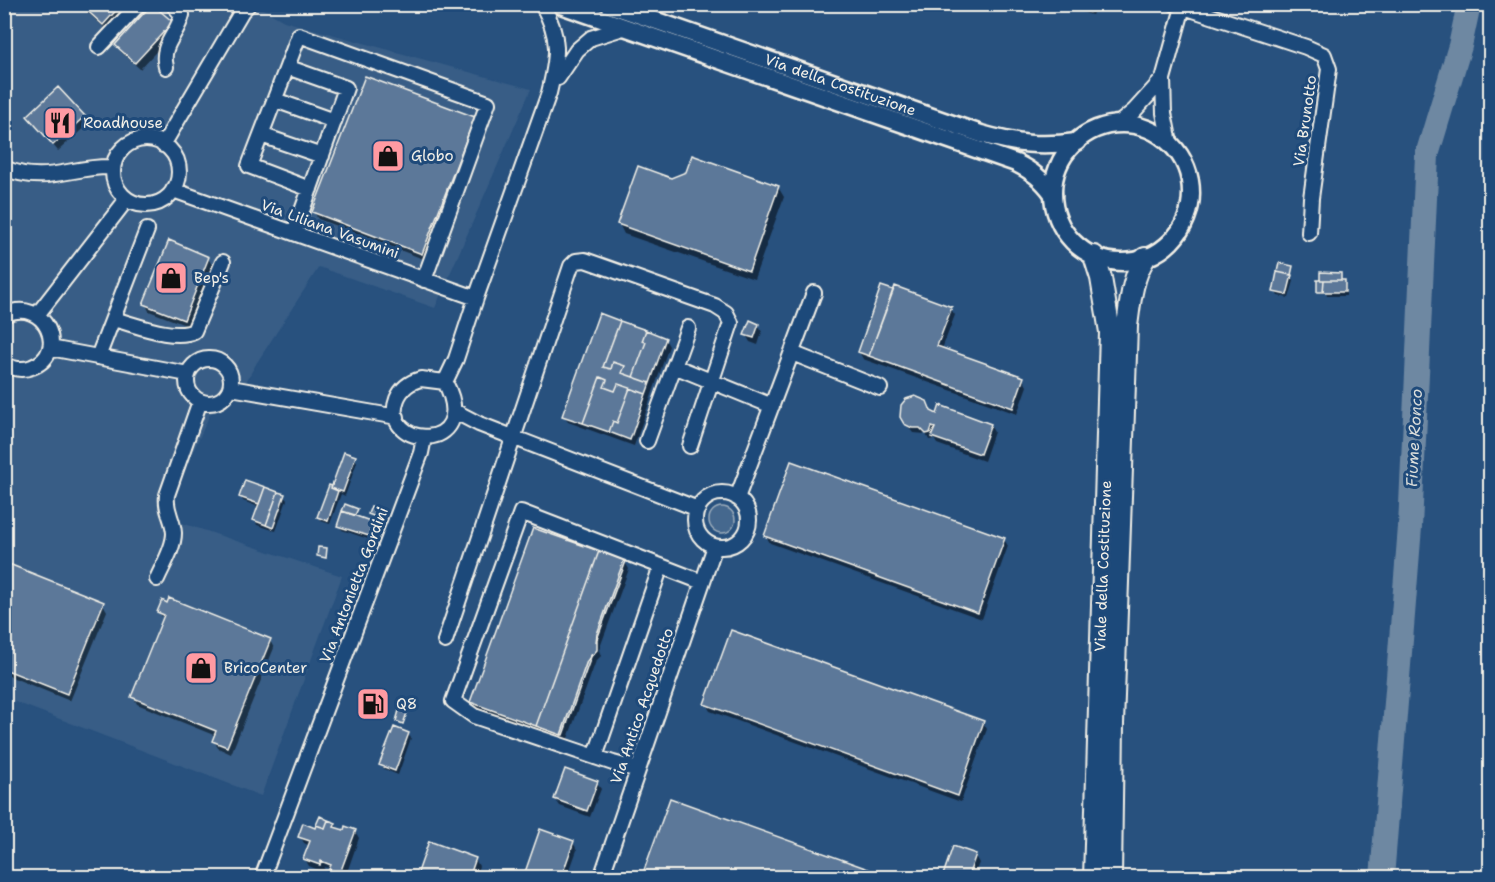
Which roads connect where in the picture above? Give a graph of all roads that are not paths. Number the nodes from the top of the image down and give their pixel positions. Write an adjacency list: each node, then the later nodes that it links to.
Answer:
1 (139, 4): 9 (street)
2 (173, 4): 10 (street)
3 (542, 4): 13 (street)
4 (558, 4): 8 (main road, Via della Costituzione)
5 (608, 4): 18 (main road, Via della Costituzione)
6 (1179, 6): 12 (street, Via Brunotto); 30 (street, Via Brunotto)
7 (245, 7): 20 (street)
8 (623, 28): 13 (street); 26 (main road, Via della Costituzione)
9 (99, 47)
10 (166, 67)
11 (287, 67): 14 (street); 15 (street); 34 (street)
12 (1163, 79): 16 (street, Via Brunotto); 19 (street, Via Brunotto)
13 (549, 93): 36 (street)
14 (275, 100): 15 (street); 17 (street)
15 (334, 122): 21 (street)
16 (1117, 125): 18 (main road); 19 (main road)
17 (261, 135): 21 (street); 24 (street)
18 (1077, 142): 26 (main road)
19 (1170, 143): 32 (main road)
20 (164, 145): 22 (street); 25 (street)
21 (322, 156): 24 (street)
22 (113, 167): 23 (street); 27 (street)
23 (4, 168)
24 (310, 189): 29 (street)
25 (173, 190): 27 (street); 29 (street, Via Liliana Vasumini)
26 (1053, 194): 31 (main road)
27 (127, 199): 38 (street)
28 (147, 230): 39 (street)
29 (294, 233): 34 (street, Via Liliana Vasumini)
30 (1309, 233)
31 (1094, 256): 32 (main road); 70 (highway, Viale della Costituzione)
32 (1145, 258): 71 (highway, Viale della Costituzione)
33 (223, 262): 39 (street)
34 (424, 280): 36 (street, Via Liliana Vasumini)
35 (814, 293): 42 (street)
36 (476, 298): 47 (street)
37 (4, 315): 38 (street)
38 (37, 315): 41 (street)
39 (113, 319): 43 (street)
40 (688, 328): 45 (street)
41 (50, 348): 43 (street); 44 (street)
42 (792, 353): 50 (street); 52 (street)
43 (98, 357): 46 (street)
44 (5, 365)
45 (674, 366): 48 (street); 57 (street)
46 (188, 374): 49 (street); 51 (street)
47 (445, 382): 53 (street); 54 (street)
48 (712, 382): 52 (street); 56 (street); 58 (street)
49 (231, 388): 51 (street); 54 (street)
50 (880, 388)
51 (200, 401): 63 (street)
52 (772, 406): 59 (street)
53 (454, 411): 55 (street); 56 (street)
54 (397, 417): 55 (street)
55 (424, 438): 68 (street, Via Antonietta Gordini)
56 (515, 438): 60 (street); 65 (street)
57 (647, 441)
58 (690, 446)
59 (737, 498): 60 (street); 61 (street)
60 (698, 509): 61 (street)
61 (715, 546): 64 (street, Via Antico Acquedotto)
62 (661, 566): 64 (street); 66 (street); 66 (street)
63 (158, 579)
64 (702, 582): 67 (street, Via Antico Acquedotto)
65 (445, 641)
66 (595, 757): 67 (street)
67 (638, 770): 69 (street, Via Antico Acquedotto)
68 (262, 878)
69 (601, 878)
70 (1094, 878)
71 (1111, 878)

